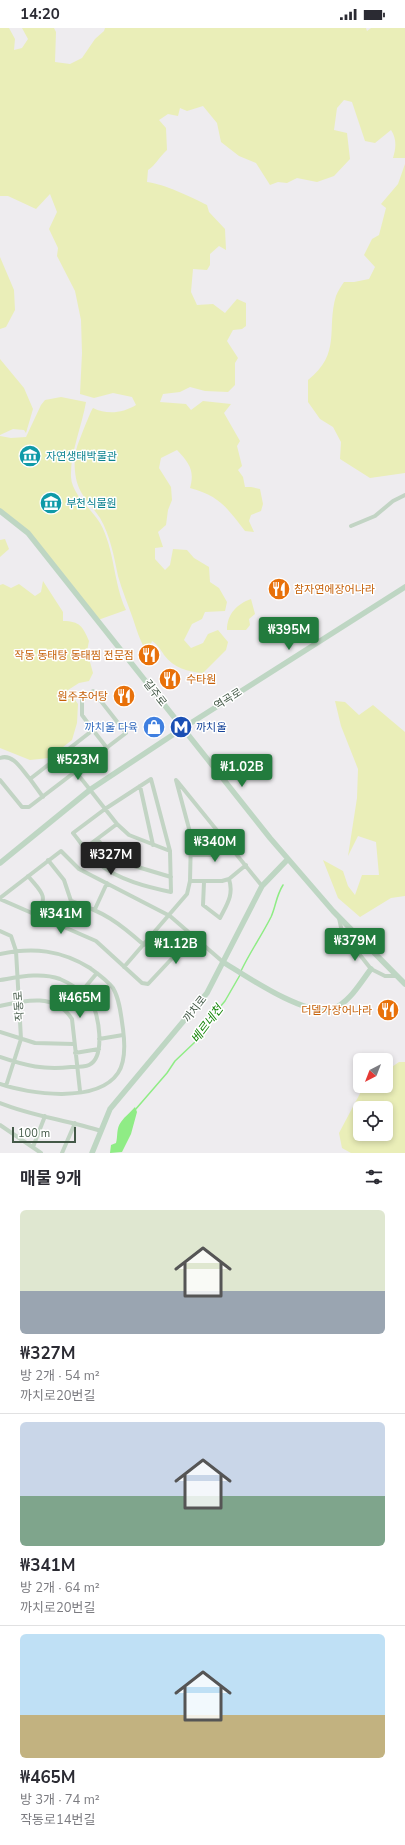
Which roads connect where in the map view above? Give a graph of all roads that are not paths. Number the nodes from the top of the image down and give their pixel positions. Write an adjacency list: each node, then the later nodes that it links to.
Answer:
1 (405, 495): 3 (street)
2 (0, 511): 5 (street, 길주로)
3 (351, 526)
4 (405, 587): 5 (street, 역곡로)
5 (182, 728): 13 (street, 역곡로); 23 (street, 길주로)
6 (93, 730): 7 (street); 7 (street); 10 (street)
7 (107, 748): 9 (street)
8 (0, 758): 10 (street)
9 (76, 772): 13 (street); 14 (street)
10 (30, 779): 14 (street)
11 (0, 780): 14 (street)
12 (140, 786): 15 (street); 18 (street); 21 (street)
13 (91, 789): 15 (street); 25 (street, 역곡로)
14 (43, 797)
15 (105, 808): 16 (street); 20 (street)
16 (116, 824): 17 (street); 18 (street)
17 (97, 839): 20 (street); 28 (street)
18 (153, 845): 21 (street)
19 (230, 845): 22 (street); 22 (street); 26 (street)
20 (85, 848): 28 (street)
21 (170, 851): 28 (street)
22 (191, 855): 30 (street)
23 (288, 859): 33 (street, 까치로); 39 (street, 길주로)
24 (48, 860): 27 (street); 32 (street); 35 (street)
25 (0, 862)
26 (246, 865): 29 (street); 33 (street)
27 (28, 876): 34 (street); 37 (street)
28 (171, 877)
29 (229, 879): 31 (street); 31 (street)
30 (190, 881): 31 (street); 38 (street)
31 (204, 882)
32 (107, 883): 36 (street); 38 (street)
33 (262, 886): 46 (street, 까치로)
34 (0, 899): 37 (street)
35 (71, 901): 36 (street); 40 (street)
36 (95, 909): 43 (street)
37 (38, 916): 40 (street)
38 (170, 916): 42 (street); 43 (street)
39 (340, 918): 48 (street); 50 (street, 길주로)
40 (62, 927): 47 (street)
41 (0, 931): 44 (street, 작동로)
42 (193, 936): 46 (street); 47 (street)
43 (144, 945): 47 (street)
44 (16, 951): 45 (street); 49 (street); 51 (street, 작동로)
45 (0, 954)
46 (223, 962): 48 (street); 75 (street, 까치로)
47 (124, 967)
48 (371, 969): 50 (street)
49 (97, 973): 54 (street); 59 (street)
50 (396, 976): 53 (street, 길주로)
51 (17, 977): 52 (street); 54 (street); 55 (street, 작동로)
52 (0, 980)
53 (405, 984)
54 (81, 992): 57 (street); 61 (street)
55 (19, 1002): 56 (street); 57 (street); 60 (street, 작동로)
56 (0, 1006)
57 (66, 1010): 62 (street)
58 (0, 1032): 60 (street)
59 (123, 1035): 61 (street); 70 (street)
60 (22, 1039): 62 (street); 66 (street, 작동로)
61 (99, 1039): 63 (street)
62 (74, 1044): 64 (street)
63 (99, 1050): 64 (street); 67 (street)
64 (75, 1053): 67 (street)
65 (0, 1057): 66 (street)
66 (14, 1062): 67 (street); 69 (street, 작동로)
67 (77, 1066): 70 (street)
68 (0, 1084): 69 (street)
69 (6, 1086): 70 (street)
70 (80, 1092)
71 (0, 1103): 72 (street)
72 (45, 1116): 73 (street); 76 (street)
73 (75, 1123): 75 (street); 78 (street)
74 (0, 1124): 76 (street)
75 (101, 1131): 79 (street, 까치로)
76 (33, 1147): 77 (street)
77 (41, 1153)
78 (62, 1153)
79 (92, 1153)

